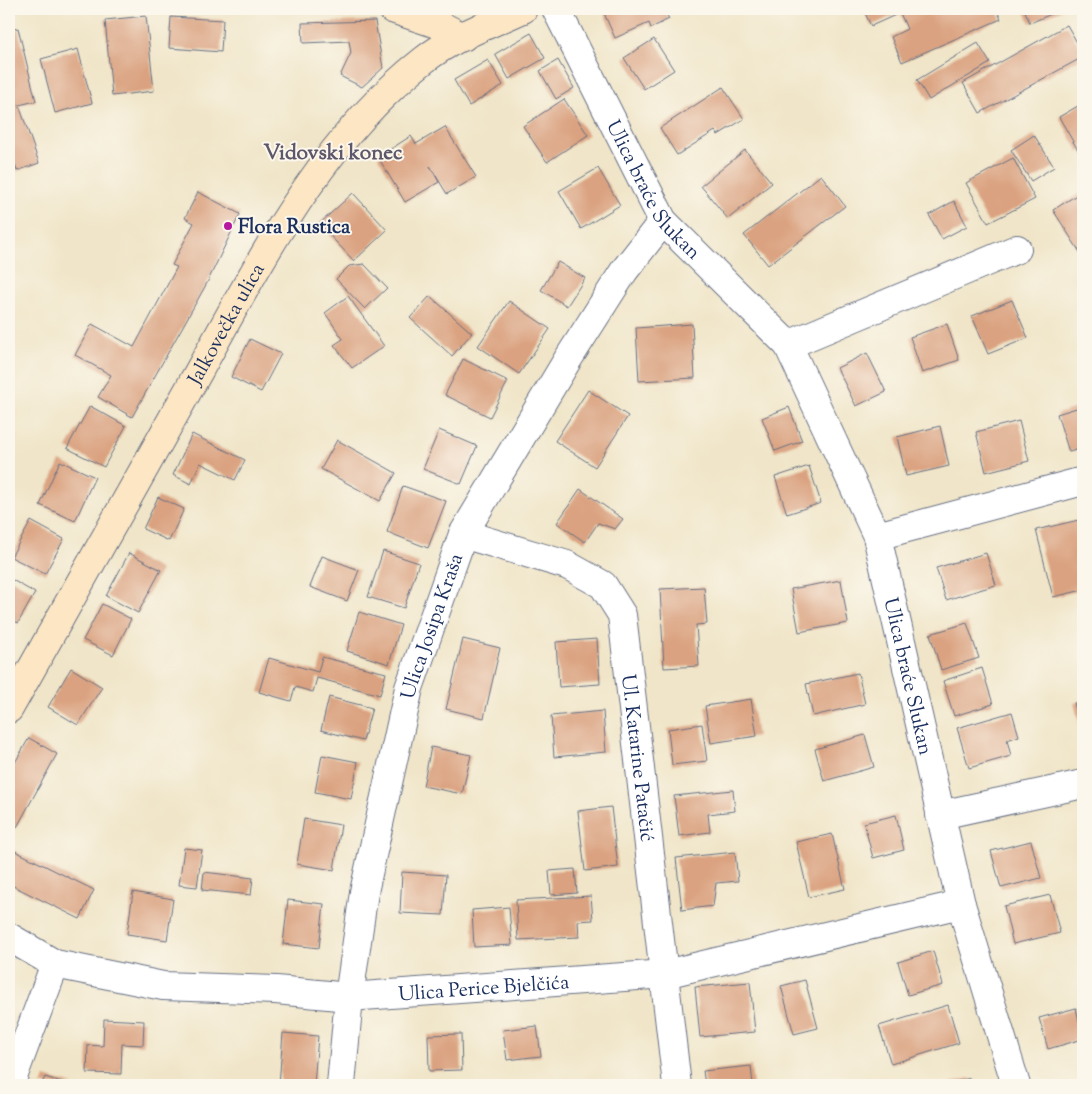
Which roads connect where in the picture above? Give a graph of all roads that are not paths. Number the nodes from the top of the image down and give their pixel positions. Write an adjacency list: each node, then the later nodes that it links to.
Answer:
1 (392, 9): 4 (main road)
2 (523, 9): 4 (main road, Jalkovečka ulica)
3 (556, 9): 5 (street, Ulica braće Slukan)
4 (463, 37): 11 (main road, Jalkovečka ulica)
5 (663, 221): 7 (street, Ulica braće Slukan); 9 (street, Ulica Josipa Kraša)
6 (1017, 249): 7 (street)
7 (788, 345): 10 (street, Ulica braće Slukan)
8 (1083, 481): 10 (street)
9 (463, 534): 17 (street, Ul. Katarine Patačić); 18 (street, Ulica Josipa Kraša)
10 (877, 536): 13 (street, Ulica braće Slukan)
11 (9, 709)
12 (1083, 784): 13 (street)
13 (940, 815): 14 (street, Ulica braće Slukan)
14 (962, 904): 17 (street, Ulica Perice Bjelčića); 22 (street, Ulica braće Slukan)
15 (9, 936): 16 (street, Ulica Perice Bjelčića)
16 (55, 964): 18 (street, Ulica Perice Bjelčića); 19 (street)
17 (665, 974): 18 (street, Ulica Perice Bjelčića); 21 (street, Ul. Katarine Patačić)
18 (349, 997): 20 (street, Ulica Josipa Kraša)
19 (10, 1085)
20 (341, 1085)
21 (677, 1085)
22 (1016, 1085)

